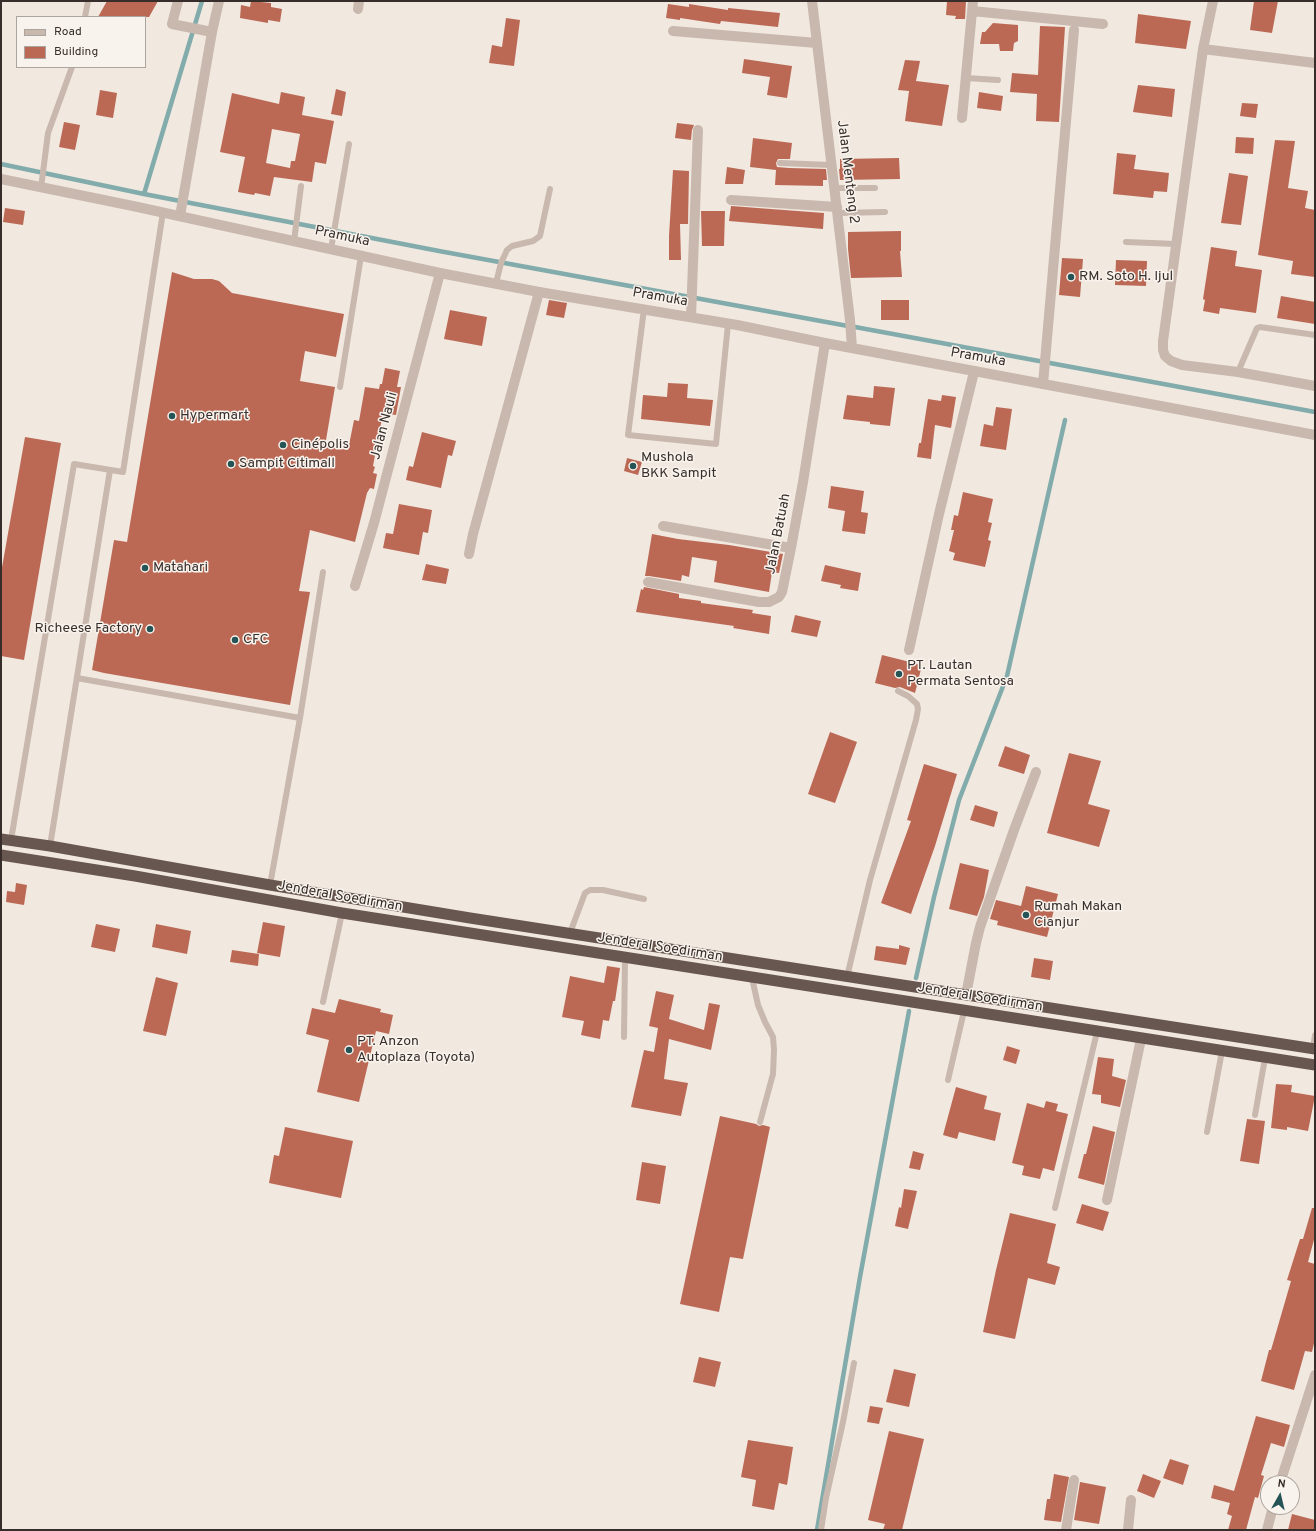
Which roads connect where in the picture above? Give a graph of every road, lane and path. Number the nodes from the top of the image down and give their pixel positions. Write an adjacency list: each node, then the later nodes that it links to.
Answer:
1 (88, 1): 7 (lane)
2 (178, 1): 11 (street)
3 (219, 1): 11 (street)
4 (812, 1): 12 (street, Jalan Menteng 2)
5 (1213, 1): 13 (street)
6 (972, 6): 8 (street); 16 (street)
7 (85, 16)
8 (1103, 24)
9 (1074, 30): 50 (street)
10 (674, 31): 12 (street)
11 (212, 32): 31 (street)
12 (817, 43): 22 (street, Jalan Menteng 2)
13 (1203, 49): 14 (street); 36 (street)
14 (1315, 63)
15 (72, 68): 24 (lane)
16 (966, 78): 17 (lane); 18 (street)
17 (998, 80)
18 (962, 118)
19 (698, 130): 43 (street)
20 (349, 144): 37 (lane)
21 (780, 162): 22 (lane)
22 (831, 165): 26 (street, Jalan Menteng 2)
23 (1, 180): 24 (street, Pramuka)
24 (42, 183): 32 (street, Pramuka)
25 (301, 186): 34 (lane)
26 (835, 188): 27 (lane); 30 (street, Jalan Menteng 2)
27 (876, 188)
28 (550, 189): 40 (lane)
29 (731, 200): 30 (street)
30 (838, 210): 33 (lane); 47 (street, Jalan Menteng 2)
31 (181, 211): 32 (street, Pramuka); 34 (street, Pramuka)
32 (163, 212): 54 (lane)
33 (885, 212)
34 (294, 241): 37 (street, Pramuka)
35 (1126, 242): 36 (lane)
36 (1176, 244): 49 (street)
37 (331, 249): 38 (street, Pramuka)
38 (362, 256): 39 (street, Pramuka); 52 (lane)
39 (440, 273): 40 (street, Pramuka); 60 (street, Jalan Nauli)
40 (496, 283): 41 (street, Pramuka)
41 (539, 292): 42 (street, Pramuka); 57 (street)
42 (644, 309): 43 (street, Pramuka); 44 (lane)
43 (691, 317): 44 (street, Pramuka)
44 (728, 324): 46 (street, Pramuka)
45 (1315, 335): 49 (lane)
46 (825, 343): 47 (street, Pramuka); 56 (street, Jalan Batuah)
47 (852, 348): 48 (street, Pramuka)
48 (974, 372): 50 (street, Pramuka); 61 (street)
49 (1238, 372): 51 (street)
50 (1043, 384): 53 (street, Pramuka)
51 (1315, 386)
52 (340, 387)
53 (1315, 436)
54 (110, 470): 62 (lane); 66 (lane)
55 (663, 526): 56 (street)
56 (791, 548): 59 (street, Jalan Batuah)
57 (469, 554)
58 (323, 572): 64 (lane)
59 (648, 582)
60 (355, 586)
61 (909, 650)
62 (77, 678): 64 (lane); 67 (lane)
63 (898, 691): 76 (lane)
64 (300, 718): 69 (lane)
65 (1036, 772): 78 (street)
66 (6, 840): 67 (highway, Jenderal Soedirman); 68 (highway)
67 (50, 846): 69 (highway, Jenderal Soedirman)
68 (5, 855): 71 (highway, Jenderal Soedirman)
69 (270, 885): 72 (highway, Jenderal Soedirman)
70 (644, 899): 72 (lane)
71 (342, 913): 74 (highway, Jenderal Soedirman); 79 (lane)
72 (570, 933): 73 (highway, Jenderal Soedirman)
73 (698, 954): 75 (highway); 76 (highway, Jenderal Soedirman)
74 (625, 958): 75 (highway, Jenderal Soedirman); 83 (lane)
75 (696, 969): 77 (highway, Jenderal Soedirman)
76 (847, 977): 78 (highway, Jenderal Soedirman)
77 (752, 978): 80 (highway, Jenderal Soedirman); 91 (lane)
78 (966, 995): 85 (highway, Jenderal Soedirman)
79 (323, 1002)
80 (964, 1011): 81 (highway, Jenderal Soedirman); 89 (lane)
81 (1097, 1032): 84 (highway, Jenderal Soedirman); 94 (lane)
82 (1315, 1035): 85 (lane)
83 (624, 1037)
84 (1141, 1039): 86 (highway, Jenderal Soedirman); 93 (street)
85 (1314, 1049)
86 (1222, 1051): 87 (highway, Jenderal Soedirman); 92 (lane)
87 (1265, 1058): 88 (highway, Jenderal Soedirman); 90 (lane)
88 (1315, 1065)
89 (948, 1080)
90 (1255, 1115)
91 (760, 1122)
92 (1206, 1132)
93 (1107, 1200)
94 (1055, 1208)
95 (854, 1363): 101 (lane)
96 (1315, 1375): 97 (street)
97 (1283, 1475)
98 (1074, 1480): 102 (street)
99 (1131, 1500): 103 (street)
100 (1271, 1515): 104 (street)
101 (821, 1530)
102 (1066, 1530)
103 (1128, 1530)
104 (1266, 1530)

